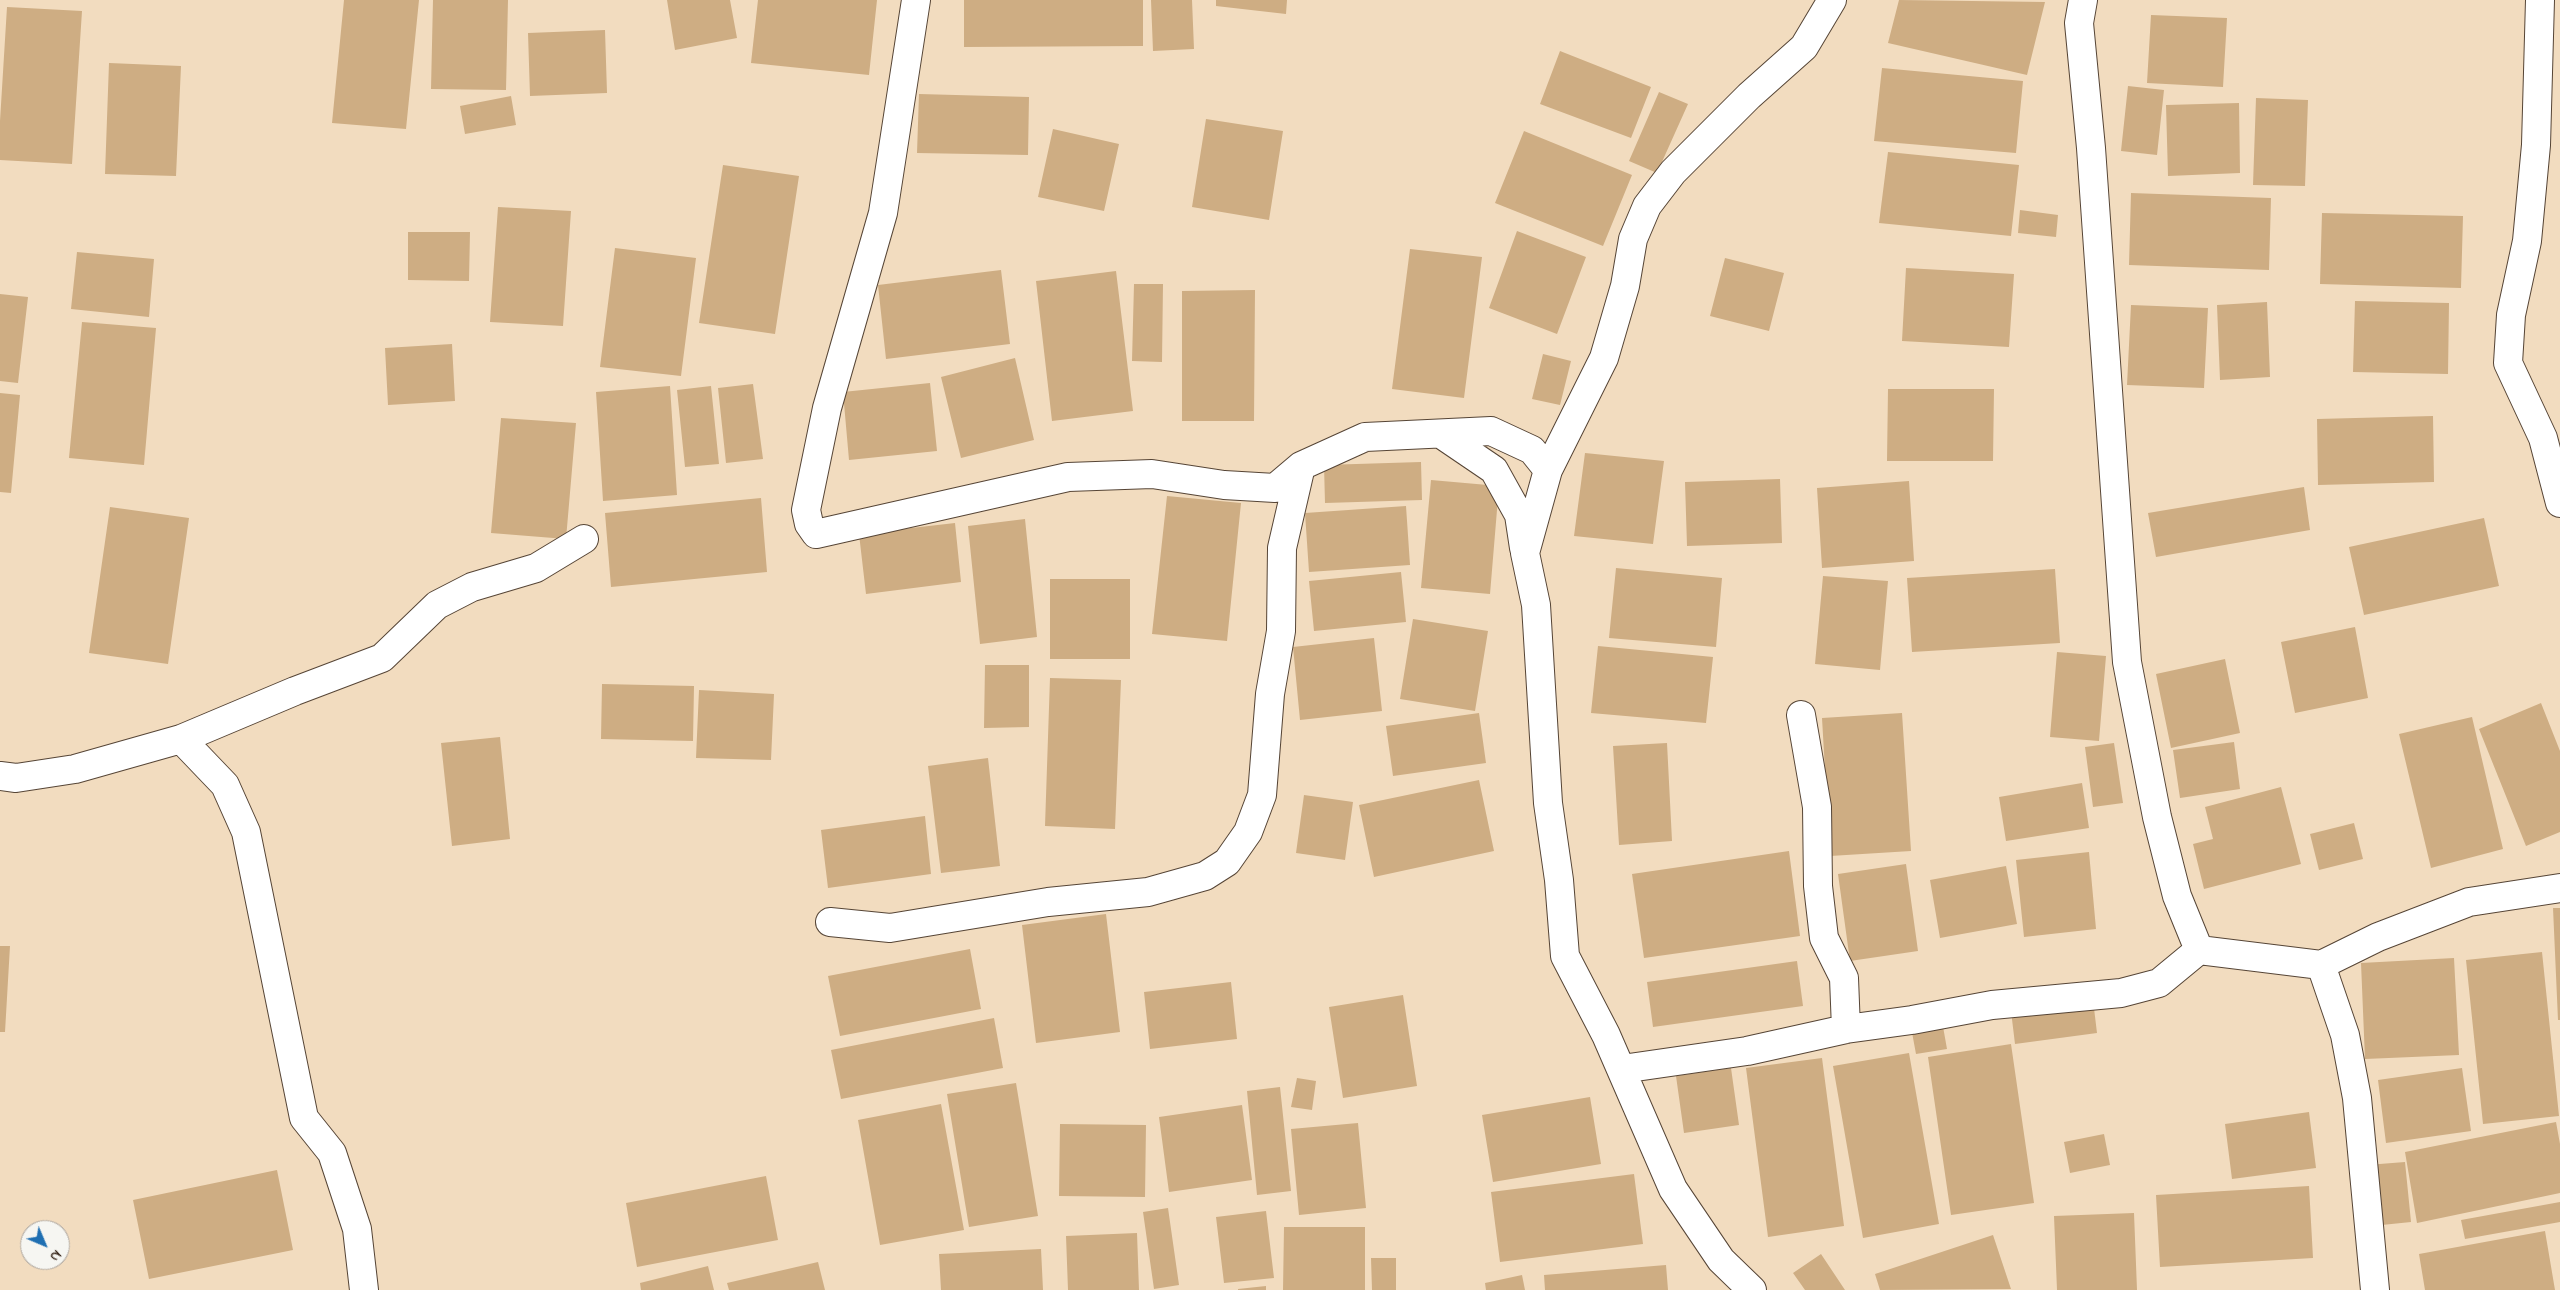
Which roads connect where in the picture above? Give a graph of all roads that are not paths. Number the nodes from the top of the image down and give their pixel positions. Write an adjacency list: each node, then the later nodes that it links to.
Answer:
1 (916, 0): 6 (street)
2 (1832, 0): 7 (street)
3 (2083, 0): 16 (street)
4 (2540, 0): 8 (street)
5 (1441, 434): 6 (street); 7 (street); 10 (street)
6 (1301, 466): 15 (street)
7 (1548, 470): 10 (street)
8 (2560, 503)
9 (584, 539): 12 (street)
10 (1526, 553): 19 (street)
11 (1800, 715): 18 (street)
12 (182, 739): 13 (street); 20 (street)
13 (0, 776)
14 (2560, 888): 17 (street)
15 (830, 922)
16 (2199, 950): 17 (street); 18 (street)
17 (2321, 965): 22 (street)
18 (1846, 1029): 19 (street)
19 (1622, 1070): 21 (street)
20 (364, 1290)
21 (1752, 1290)
22 (2375, 1290)

